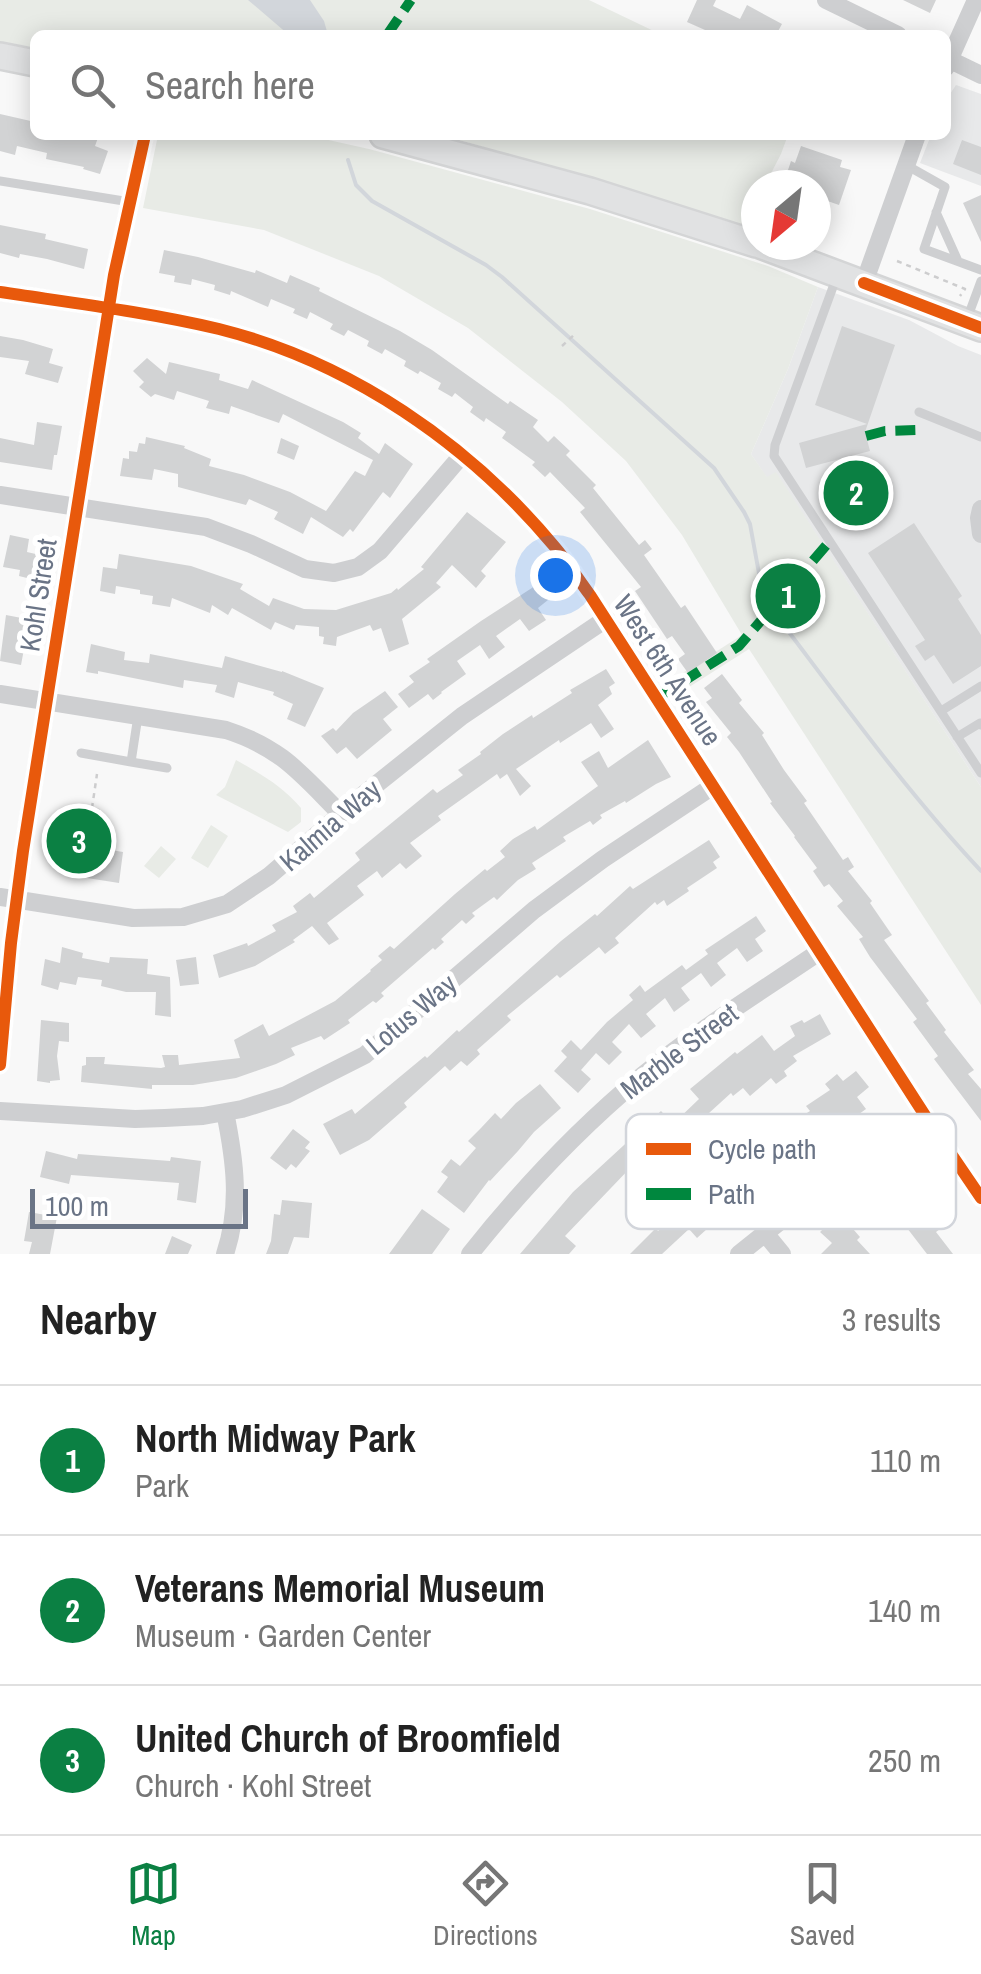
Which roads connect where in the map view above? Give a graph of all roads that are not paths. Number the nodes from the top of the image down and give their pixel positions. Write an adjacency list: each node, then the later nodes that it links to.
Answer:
1 (826, 0): 3 (street)
2 (976, 0): 4 (street)
3 (888, 30)
4 (951, 53)
5 (0, 56): 6 (main road)
6 (30, 62)
7 (951, 64): 8 (street)
8 (981, 75)
9 (143, 140): 14 (street, Kohl Street)
10 (401, 140): 16 (main road)
11 (915, 140): 12 (street)
12 (906, 165): 15 (lane); 22 (street)
13 (0, 181): 14 (lane)
14 (130, 202): 24 (street, Kohl Street)
15 (936, 212): 18 (lane); 18 (lane)
16 (741, 238)
17 (804, 260): 20 (main road)
18 (958, 261): 19 (lane)
19 (981, 270)
20 (838, 273): 22 (main road); 37 (lane)
21 (981, 281): 25 (lane)
22 (864, 283): 25 (main road)
23 (0, 292): 24 (street, West 6th Avenue)
24 (108, 309): 28 (street, West 6th Avenue); 30 (street, Kohl Street)
25 (969, 316)
26 (919, 412): 27 (lane)
27 (981, 438)
28 (462, 455): 30 (street); 33 (street, West 6th Avenue)
29 (0, 496): 30 (street)
30 (77, 507): 36 (street, Kohl Street)
31 (981, 509): 32 (street)
32 (981, 534)
33 (606, 619): 45 (street, West 6th Avenue); 46 (street, Kalmia Way)
34 (981, 686): 37 (lane)
35 (0, 694): 36 (street)
36 (46, 701): 38 (street); 47 (street, Kohl Street)
37 (940, 711): 40 (lane)
38 (138, 716): 42 (lane); 46 (street)
39 (981, 725): 40 (lane)
40 (957, 736): 44 (lane)
41 (80, 753): 42 (lane)
42 (132, 762): 43 (lane)
43 (167, 768)
44 (981, 772)
45 (713, 786): 48 (street, West 6th Avenue); 51 (street, Lotus Way)
46 (341, 814): 47 (street, Kalmia Way)
47 (8, 898): 49 (street, Kohl Street)
48 (820, 952): 52 (street, West 6th Avenue); 58 (street, Marble Street)
49 (0, 1065)
50 (0, 1111): 51 (street, Lotus Way)
51 (225, 1112): 57 (street)
52 (924, 1114)
53 (956, 1161): 54 (street, West 6th Avenue)
54 (981, 1198)
55 (768, 1229): 56 (street)
56 (764, 1232): 59 (street); 60 (street)
57 (224, 1254)
58 (470, 1254)
59 (739, 1254)
60 (782, 1254)

